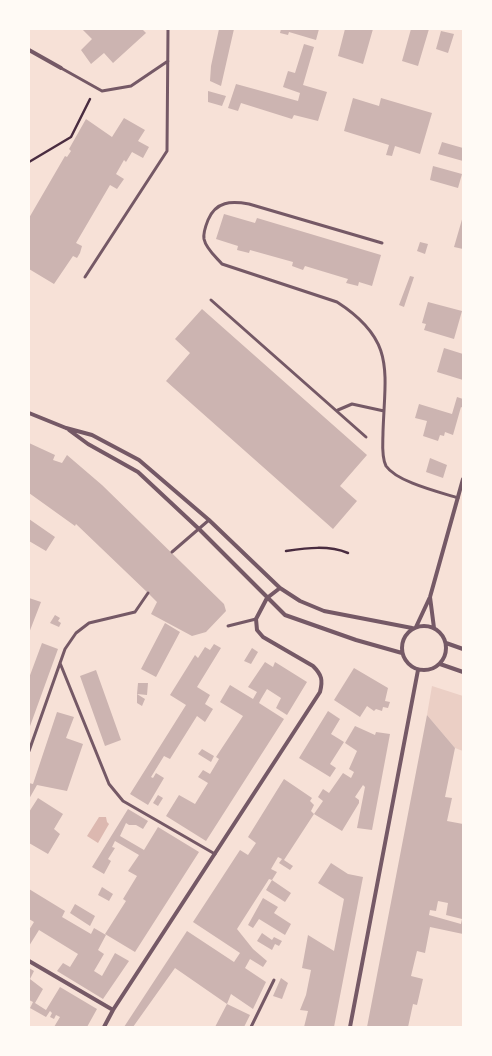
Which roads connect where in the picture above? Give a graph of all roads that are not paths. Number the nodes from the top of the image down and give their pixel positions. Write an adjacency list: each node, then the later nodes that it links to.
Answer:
1 (168, 29): 3 (lane)
2 (29, 50): 4 (street)
3 (168, 61): 4 (lane); 6 (lane)
4 (61, 68)
5 (382, 243): 9 (lane)
6 (85, 277)
7 (211, 300): 8 (lane)
8 (338, 410): 9 (lane); 12 (lane)
9 (384, 411): 14 (lane)
10 (29, 413): 11 (street)
11 (66, 428): 15 (street); 16 (street)
12 (366, 437)
13 (463, 479): 14 (street)
14 (458, 498): 20 (street)
15 (209, 520): 16 (lane); 18 (street)
16 (199, 529): 17 (lane); 21 (street)
17 (172, 552)
18 (280, 588): 21 (street); 24 (street)
19 (148, 593): 29 (lane)
20 (430, 597): 24 (street); 25 (street)
21 (267, 598): 22 (street); 28 (street)
22 (256, 619): 23 (lane); 34 (street)
23 (228, 626)
24 (414, 628): 25 (street); 28 (street)
25 (434, 628): 26 (street)
26 (446, 643): 27 (street); 30 (street)
27 (463, 649)
28 (402, 653): 31 (street)
29 (60, 664): 33 (lane); 34 (lane)
30 (440, 664): 31 (street); 32 (street)
31 (418, 670): 40 (street)
32 (463, 672)
33 (29, 751)
34 (215, 854): 37 (street)
35 (29, 961): 37 (street)
36 (274, 980): 39 (lane)
37 (113, 1010): 38 (street)
38 (104, 1027)
39 (251, 1027)
40 (350, 1027)

